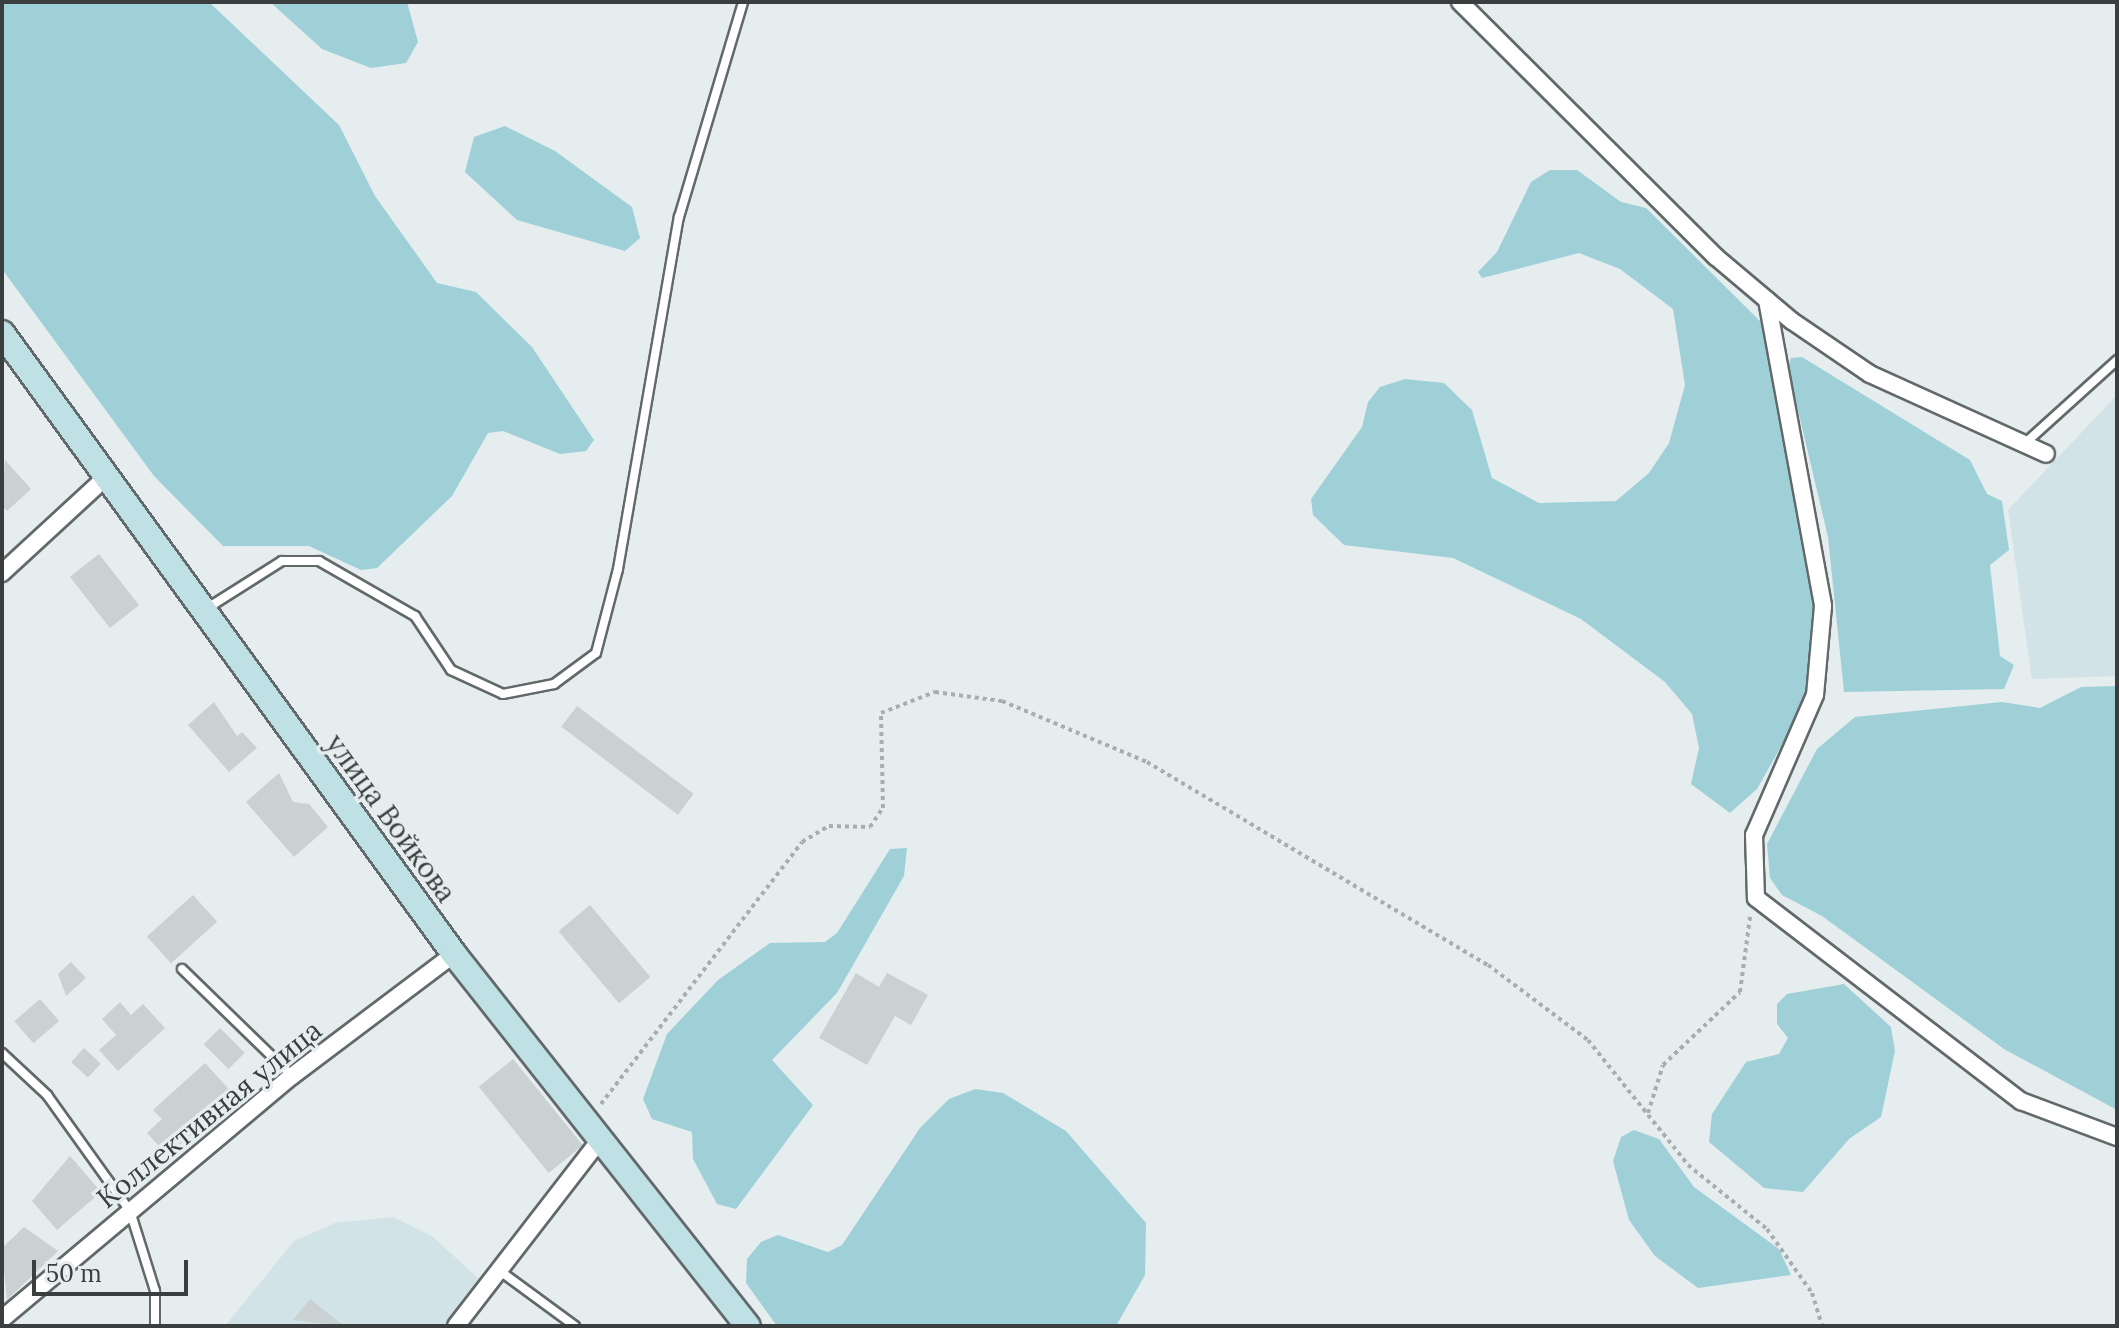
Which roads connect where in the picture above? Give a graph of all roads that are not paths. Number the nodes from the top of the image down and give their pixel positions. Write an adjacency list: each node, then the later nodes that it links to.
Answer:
1 (743, 2): 10 (lane)
2 (1460, 2): 3 (street)
3 (1767, 300): 6 (street); 16 (street)
4 (2, 333): 8 (street, улица Войкова)
5 (2117, 360): 6 (lane)
6 (2023, 445): 7 (street)
7 (2046, 454)
8 (106, 477): 9 (street); 10 (street, улица Войкова)
9 (2, 573)
10 (203, 611): 11 (street, улица Войкова)
11 (454, 954): 14 (street, Коллективная улица); 15 (street, улица Войкова)
12 (182, 969): 14 (lane)
13 (2, 1053): 17 (lane)
14 (292, 1076): 17 (street, Коллективная улица)
15 (592, 1133): 18 (street); 23 (street, улица Войкова)
16 (2117, 1137)
17 (130, 1211): 19 (street, Коллективная улица); 20 (lane)
18 (500, 1271): 21 (street); 22 (lane)
19 (2, 1319)
20 (155, 1326)
21 (456, 1326)
22 (575, 1326)
23 (748, 1326)

